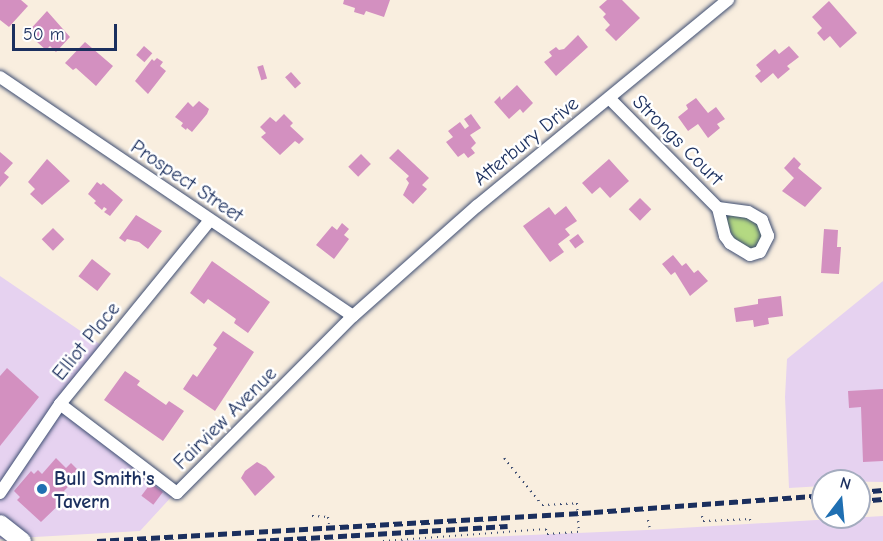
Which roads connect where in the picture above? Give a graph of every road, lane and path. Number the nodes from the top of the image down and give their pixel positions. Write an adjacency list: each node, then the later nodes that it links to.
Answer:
1 (728, 0): 3 (street, Atterbury Drive)
2 (0, 77): 5 (street, Prospect Street)
3 (610, 99): 4 (street, Strongs Court); 6 (street, Atterbury Drive)
4 (718, 208): 4 (street, Strongs Court)
5 (210, 220): 6 (street, Prospect Street); 7 (street, Elliot Place)
6 (353, 316): 7 (street, Fairview Avenue)
7 (60, 404): 9 (street, Elliot Place)
8 (504, 458): 10 (path)
9 (0, 492)
10 (542, 506): 11 (path); 19 (path, bridge)
11 (542, 510)
12 (312, 516): 16 (path)
13 (702, 516): 17 (path)
14 (648, 520): 18 (path)
15 (0, 524): 20 (main road)
16 (329, 524)
17 (751, 524)
18 (650, 529)
19 (383, 539)
20 (22, 541)

